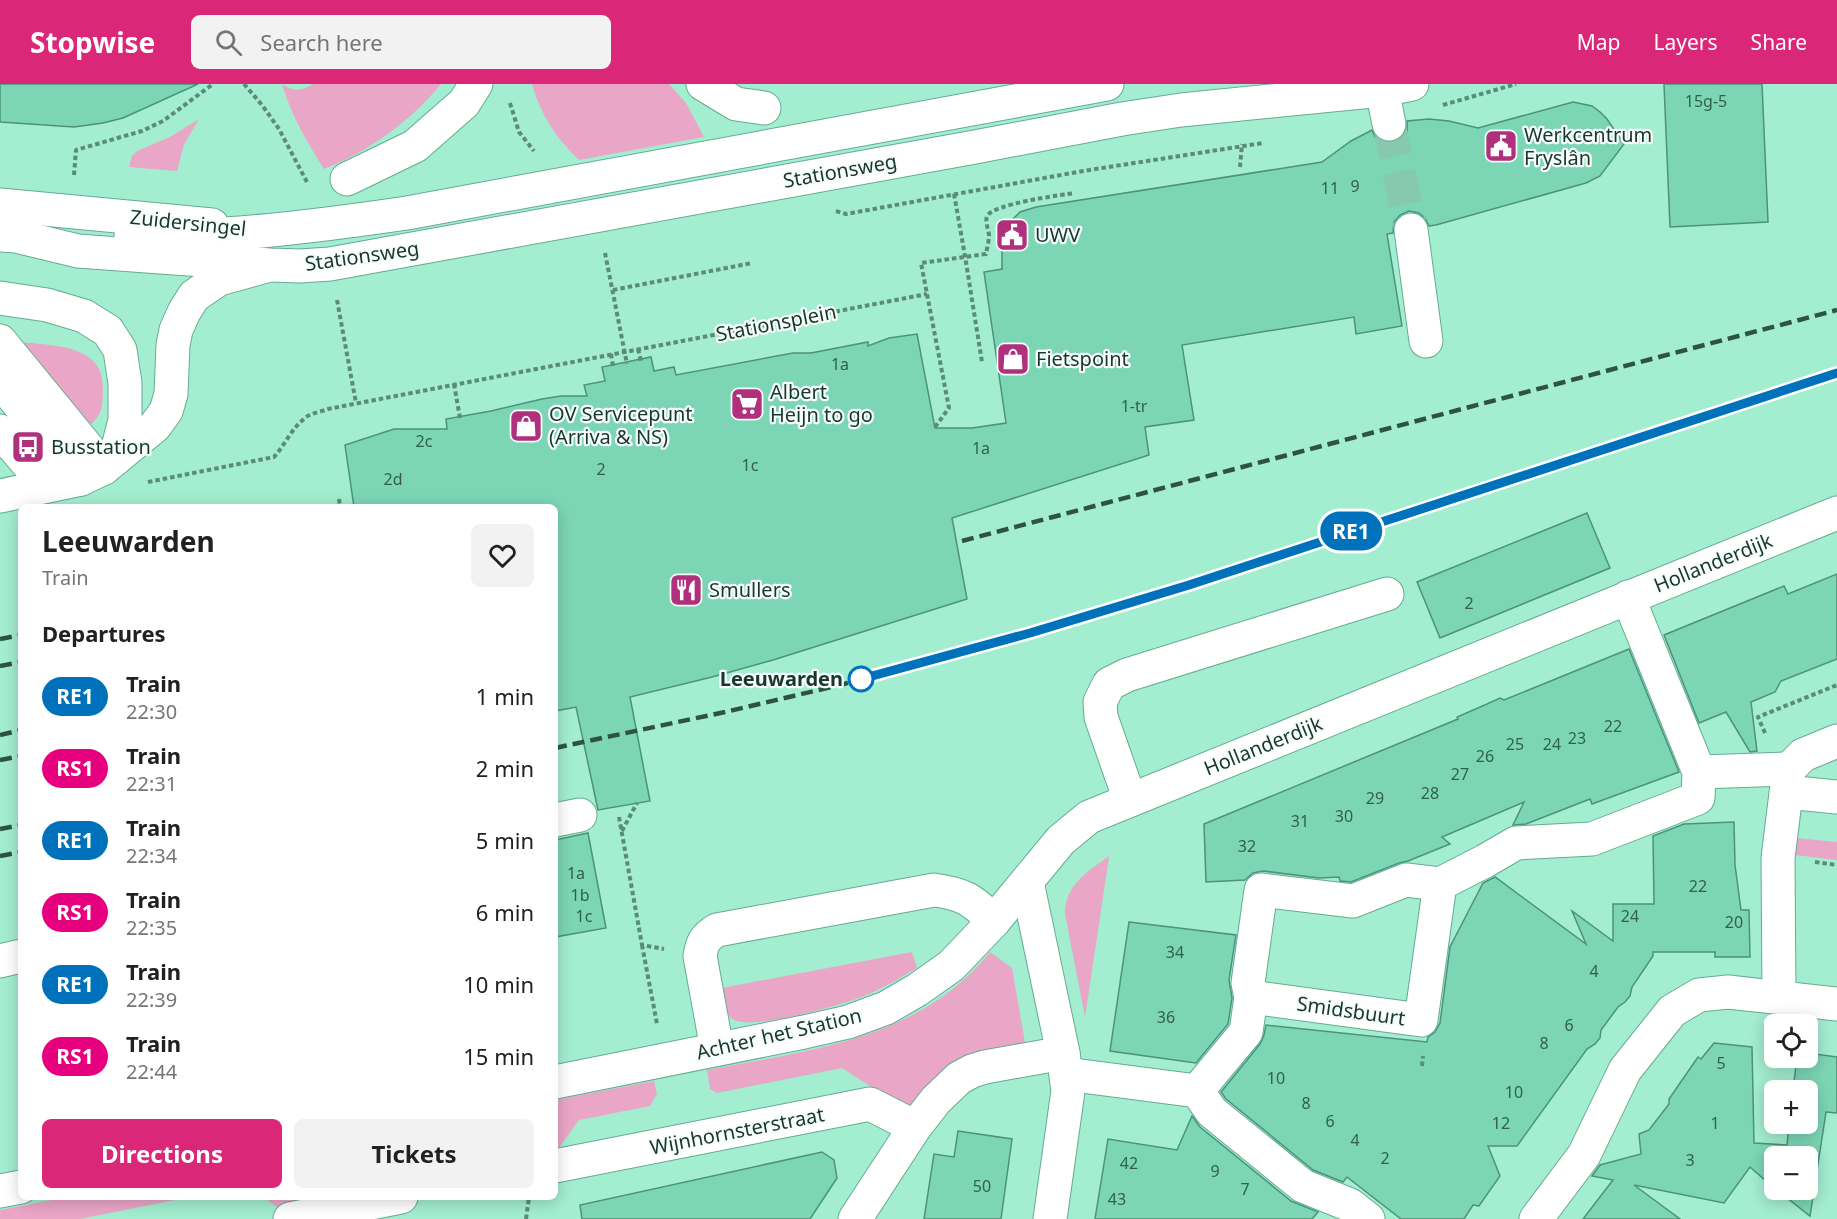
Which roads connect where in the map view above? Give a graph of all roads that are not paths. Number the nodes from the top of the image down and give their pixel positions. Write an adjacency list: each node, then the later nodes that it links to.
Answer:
1 (476, 84): 7 (street)
2 (703, 84): 5 (street)
3 (1107, 84): 10 (street, Stationsweg)
4 (1391, 86): 6 (street); 12 (street, Stationsweg)
5 (765, 108)
6 (1389, 124)
7 (347, 179)
8 (0, 206): 10 (street, Zuidersingel)
9 (1411, 230): 15 (street)
10 (268, 231): 11 (street, Zuidersingel)
11 (8, 235): 12 (street, Zuidersingel)
12 (270, 265): 18 (street)
13 (0, 298): 18 (street)
14 (0, 341): 18 (street)
15 (1426, 341)
16 (0, 381): 18 (street)
17 (0, 431): 19 (street)
18 (100, 469): 19 (street)
19 (46, 486): 20 (street)
20 (3, 491)
21 (1837, 513): 23 (street, Hollanderdijk)
22 (1388, 594): 28 (street)
23 (1628, 597): 25 (street); 28 (street, Hollanderdijk)
24 (1837, 741): 26 (street)
25 (1698, 772): 26 (street); 30 (street)
26 (1781, 777): 27 (street); 35 (street)
27 (1837, 797)
28 (1130, 800): 29 (street, Hollanderdijk)
29 (1028, 882): 31 (street, Achter het Station); 38 (street)
30 (1440, 884): 34 (street); 34 (street, Smidsbuurt)
31 (994, 921): 37 (street, Achter het Station); 37 (street)
32 (18, 957): 33 (street)
33 (0, 961)
34 (1251, 997): 40 (street)
35 (1779, 997): 36 (street); 50 (street)
36 (1837, 1004)
37 (717, 1049): 39 (street, Achter het Station)
38 (1064, 1064): 40 (street); 41 (street); 48 (street)
39 (558, 1081)
40 (1197, 1091): 49 (street)
41 (915, 1127): 42 (street, Wijnhornsterstraat); 47 (street)
42 (558, 1165)
43 (18, 1188): 44 (street)
44 (0, 1191)
45 (385, 1200): 46 (street)
46 (290, 1219)
47 (855, 1219)
48 (1050, 1219)
49 (1368, 1219)
50 (1536, 1219)

